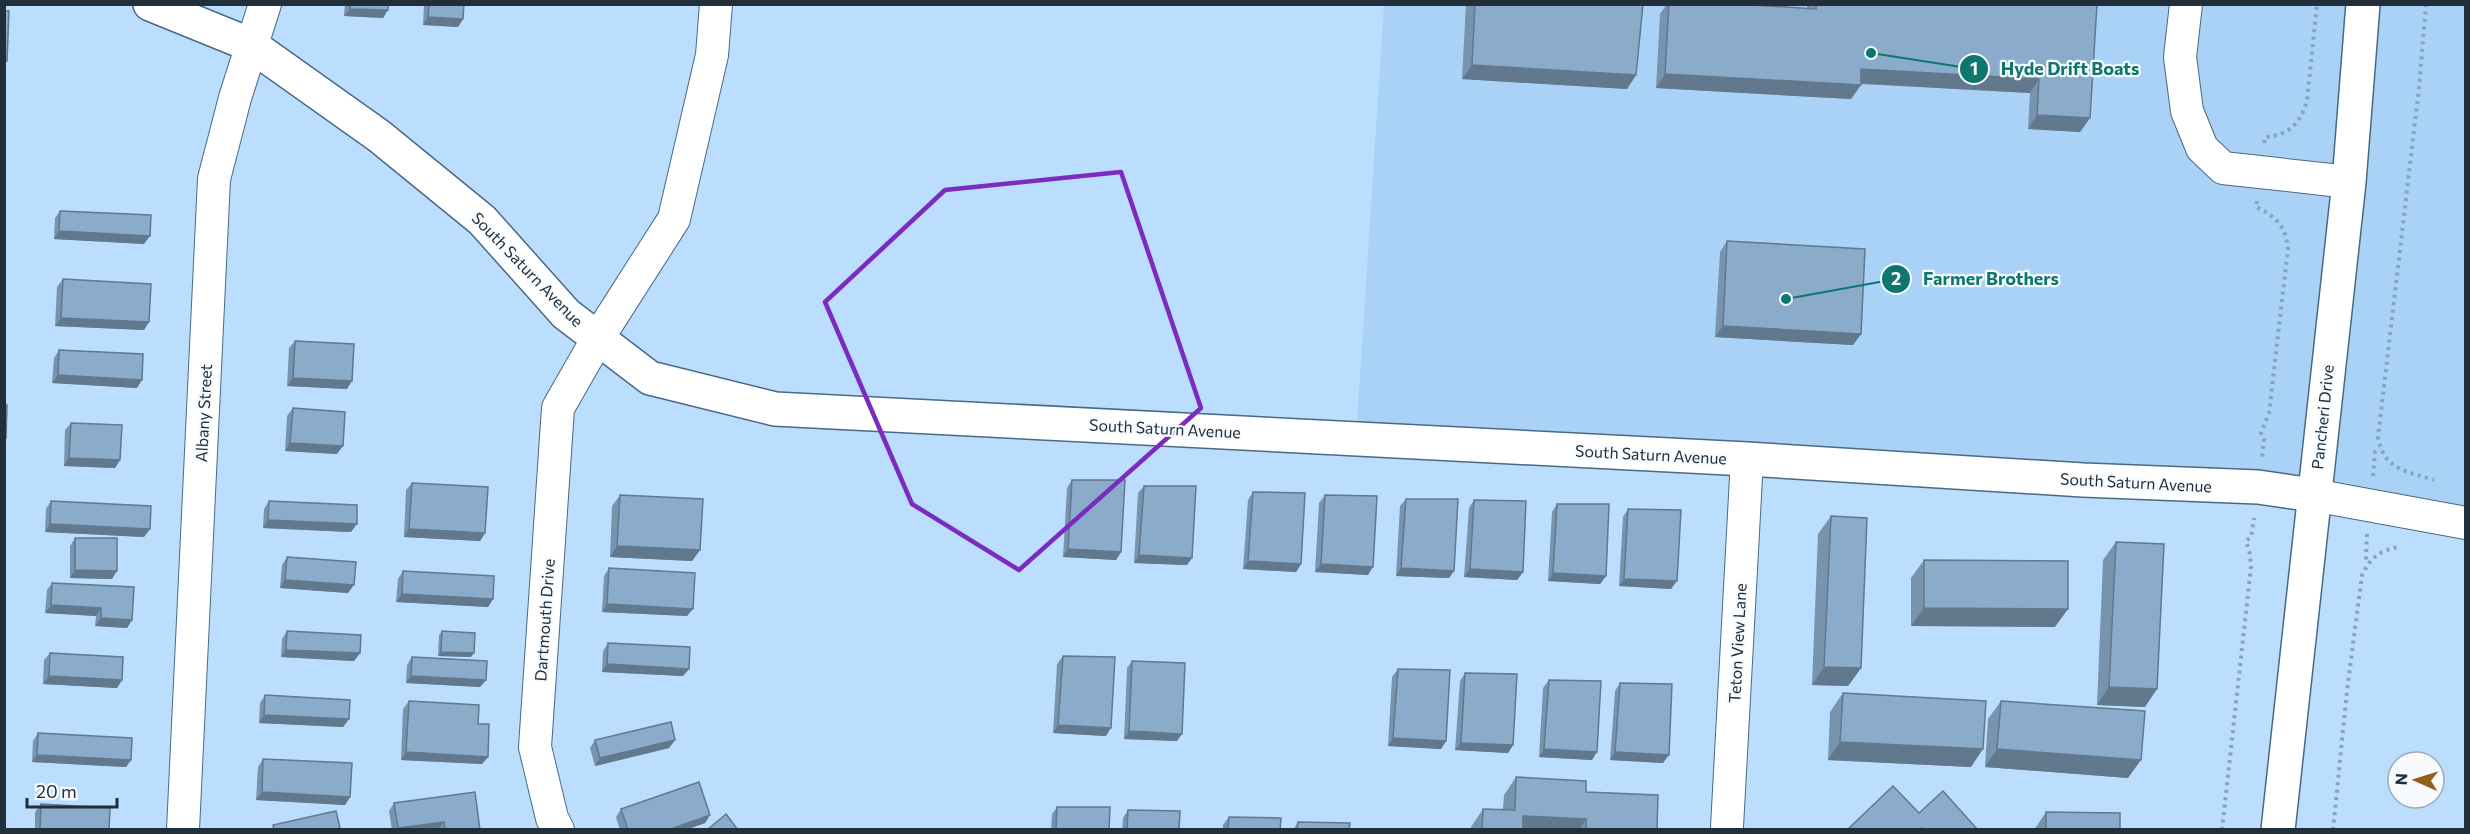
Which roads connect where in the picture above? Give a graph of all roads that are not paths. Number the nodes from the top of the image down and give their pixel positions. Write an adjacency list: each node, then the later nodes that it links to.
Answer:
1 (150, 4): 6 (street, South Saturn Avenue)
2 (265, 4): 6 (street, Albany Street)
3 (716, 4): 8 (street)
4 (2186, 4): 7 (street)
5 (2362, 4): 7 (street, Pancheri Drive)
6 (251, 45): 8 (street, South Saturn Avenue); 13 (street, Albany Street)
7 (2349, 183): 10 (street, Pancheri Drive)
8 (598, 338): 9 (street, South Saturn Avenue); 14 (street, Dartmouth Drive)
9 (1747, 459): 10 (street, South Saturn Avenue); 12 (street, Teton View Lane)
10 (2313, 495): 11 (street); 15 (street, Pancheri Drive)
11 (2466, 523)
12 (1727, 827)
13 (183, 830)
14 (558, 830)
15 (2278, 830)

